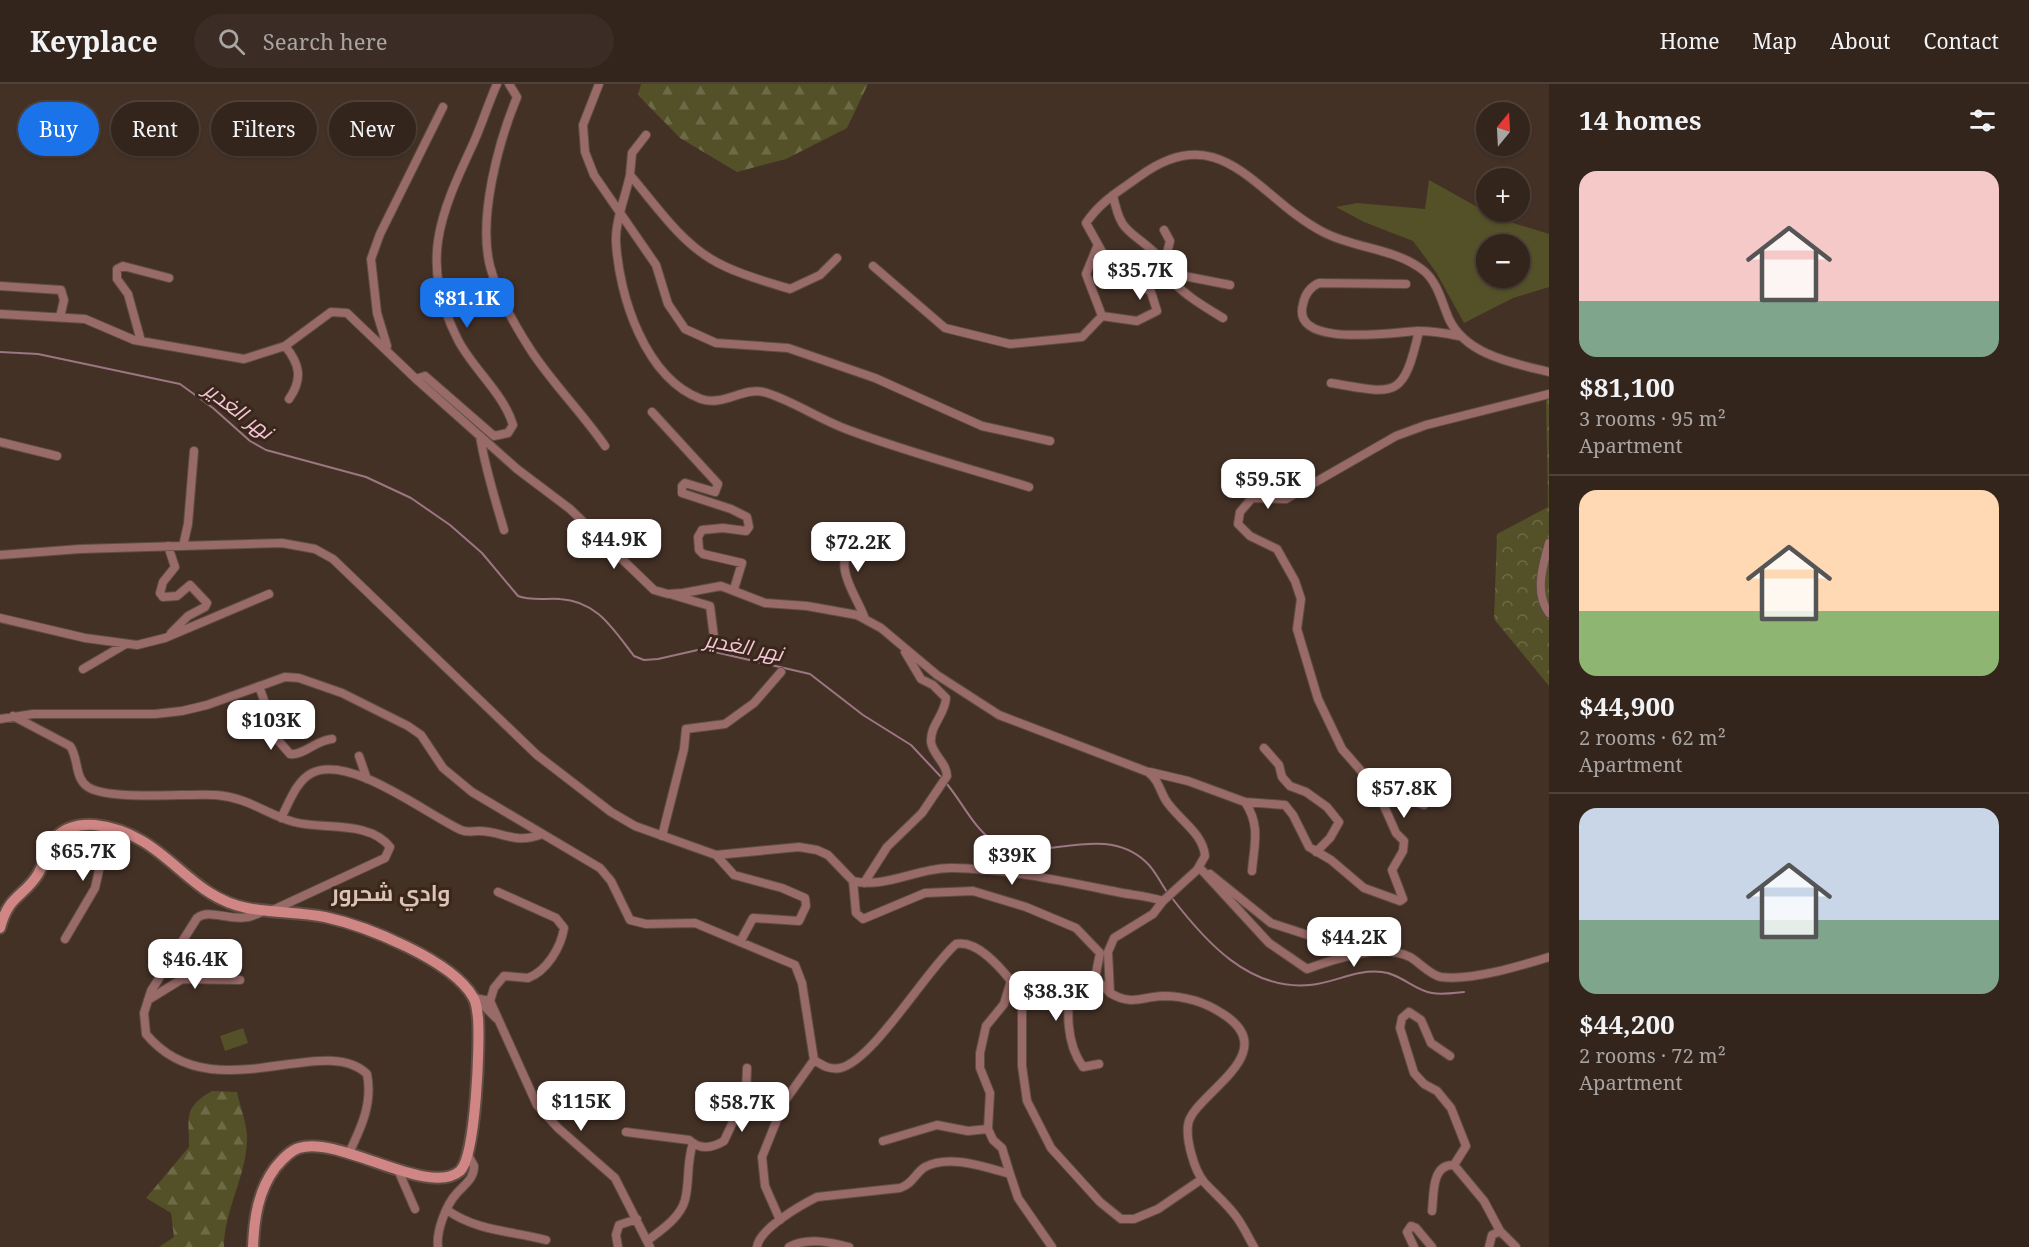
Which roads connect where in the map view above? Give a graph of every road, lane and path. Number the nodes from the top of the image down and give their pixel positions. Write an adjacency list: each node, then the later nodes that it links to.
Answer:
1 (497, 84): 29 (street)
2 (509, 84): 37 (street)
3 (599, 84): 8 (street)
4 (443, 107): 27 (street)
5 (646, 135): 6 (street)
6 (630, 175): 8 (street); 12 (street)
7 (1113, 195): 10 (street); 11 (street); 24 (street)
8 (621, 214): 35 (street); 40 (street)
9 (1164, 230): 13 (street)
10 (1097, 247): 20 (street); 20 (street)
11 (1156, 254): 13 (street); 22 (street)
12 (837, 258)
13 (1165, 261): 17 (street)
14 (873, 266): 20 (street)
15 (169, 278): 25 (street)
16 (1406, 284): 23 (street)
17 (1230, 285)
18 (0, 286): 21 (street)
19 (0, 314): 21 (street)
20 (1102, 316)
21 (60, 317): 25 (street)
22 (1223, 318)
23 (1419, 331): 24 (street); 30 (street)
24 (1459, 336): 28 (street)
25 (141, 341): 26 (street)
26 (285, 346): 27 (street); 32 (street)
27 (392, 355): 29 (street)
28 (1549, 372)
29 (416, 379): 34 (street)
30 (1331, 383)
31 (1549, 394): 67 (street)
32 (289, 399)
33 (652, 412): 47 (street)
34 (480, 436): 41 (street); 49 (street)
35 (1050, 441)
36 (0, 442): 39 (street)
37 (605, 446)
38 (194, 451): 45 (street)
39 (57, 456)
40 (1029, 487)
41 (504, 530)
42 (879, 530): 52 (street)
43 (1549, 543): 50 (street)
44 (168, 546): 45 (street); 46 (street); 54 (street)
45 (183, 546): 72 (street)
46 (0, 555)
47 (734, 589): 49 (street); 52 (street)
48 (269, 594): 54 (street)
49 (668, 594): 53 (street)
50 (1549, 613)
51 (0, 618): 55 (street)
52 (865, 619): 56 (street)
53 (714, 637)
54 (165, 638): 55 (street)
55 (124, 645): 57 (street)
56 (902, 648): 65 (street); 79 (street)
57 (83, 669)
58 (781, 672): 72 (street)
59 (259, 686): 60 (street); 62 (street); 71 (street)
60 (13, 716): 61 (street); 70 (street)
61 (0, 718)
62 (332, 739)
63 (1264, 748): 74 (street)
64 (358, 756): 66 (street)
65 (1148, 771): 68 (street); 76 (street)
66 (367, 780): 70 (street); 71 (street)
67 (1376, 788): 69 (street); 74 (street)
68 (1245, 802): 74 (street); 77 (street)
69 (1424, 805)
70 (281, 818): 82 (street)
71 (542, 834): 86 (street)
72 (662, 836): 75 (street)
73 (52, 842): 82 (main road); 84 (main road); 85 (street)
74 (1312, 849)
75 (716, 855): 78 (street); 86 (street)
76 (1201, 869): 81 (street); 83 (street); 87 (street)
77 (1252, 871)
78 (853, 881): 79 (street); 90 (street)
79 (864, 883): 81 (street)
80 (498, 892): 94 (street)
81 (1163, 901): 91 (street)
82 (266, 911): 92 (street); 93 (main road)
83 (1332, 923)
84 (0, 928)
85 (65, 939)
86 (740, 942): 97 (street)
87 (1549, 957)
88 (240, 980): 92 (street)
89 (1011, 981): 97 (street); 100 (street); 109 (street)
90 (1096, 981): 91 (street); 98 (street)
91 (1110, 993): 109 (street)
92 (147, 1001): 104 (street)
93 (475, 1001): 94 (street); 95 (street); 105 (main road)
94 (490, 1001): 95 (street)
95 (498, 1020): 113 (street)
96 (1450, 1056): 106 (street)
97 (814, 1060): 114 (street)
98 (1099, 1064)
99 (747, 1068): 103 (street)
100 (988, 1129): 102 (street); 108 (street)
101 (626, 1132): 103 (street)
102 (884, 1141)
103 (693, 1143): 117 (street)
104 (349, 1154): 107 (main road); 118 (main road)
105 (468, 1155): 107 (main road); 111 (street)
106 (1454, 1165): 112 (street); 115 (street)
107 (398, 1170): 110 (street)
108 (1010, 1174): 114 (street); 124 (street)
109 (1202, 1179): 125 (street)
110 (416, 1209)
111 (447, 1210): 116 (street); 119 (street)
112 (1432, 1211)
113 (637, 1219): 117 (street); 120 (street)
114 (780, 1220): 121 (street)
115 (1500, 1231): 128 (street); 129 (street)
116 (546, 1240)
117 (648, 1244)
118 (253, 1247)
119 (438, 1247)
120 (618, 1247)
121 (757, 1247)
122 (789, 1247): 123 (street)
123 (849, 1247)
124 (1052, 1247)
125 (1254, 1247)
126 (1414, 1247): 127 (street)
127 (1432, 1247)
128 (1489, 1247)
129 (1516, 1247)

